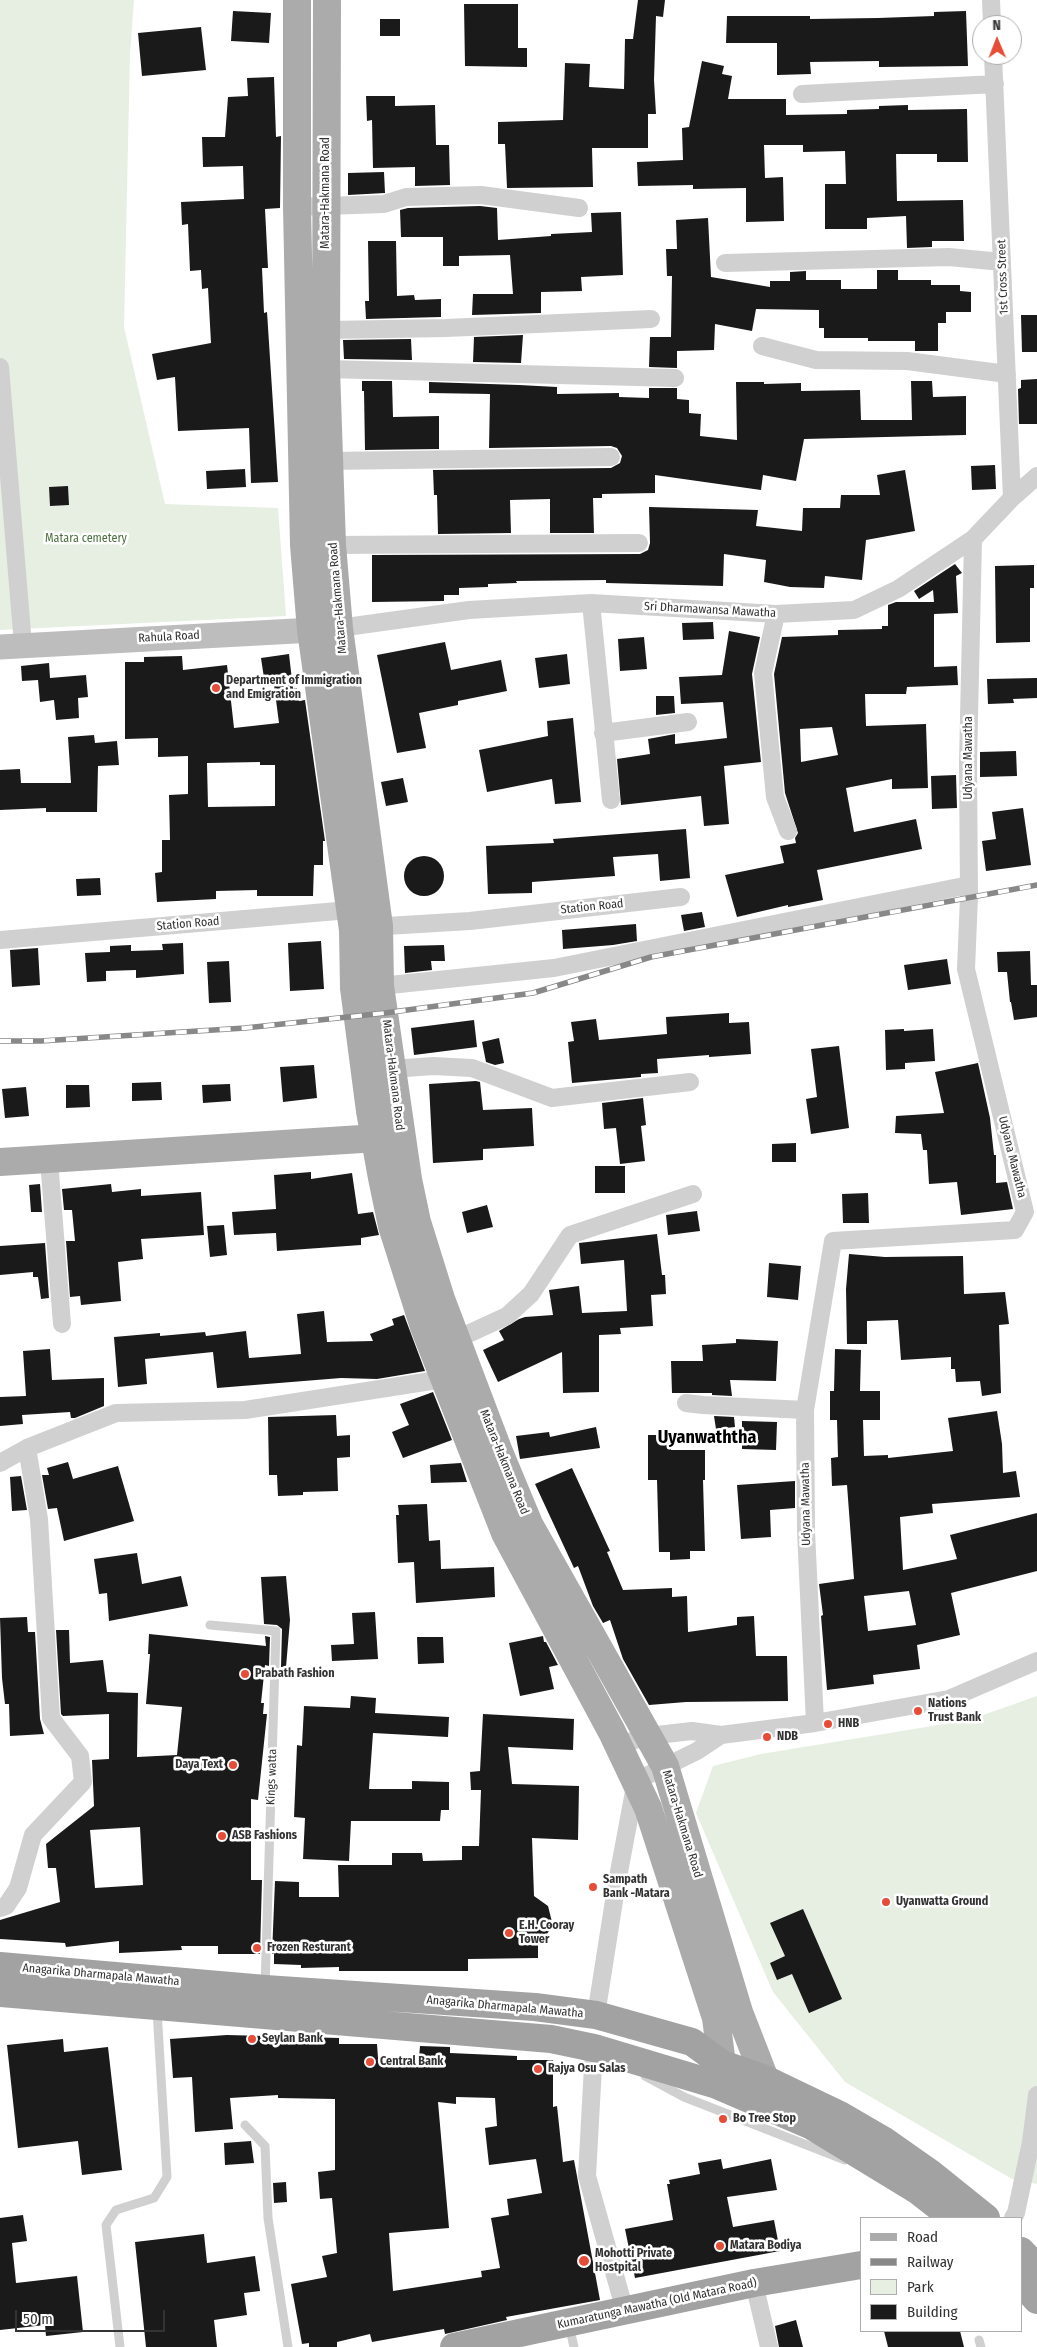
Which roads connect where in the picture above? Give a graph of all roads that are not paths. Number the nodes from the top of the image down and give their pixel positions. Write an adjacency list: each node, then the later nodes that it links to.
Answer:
1 (297, 0): 8 (main road, Matara-Hakmana Road)
2 (327, 0): 9 (main road, Matara-Hakmana Road)
3 (991, 0): 4 (street)
4 (992, 15)
5 (993, 65): 6 (street, 1st Cross Street)
6 (994, 84): 7 (street); 11 (street, 1st Cross Street)
7 (802, 94)
8 (297, 207): 9 (street); 30 (main road, Matara-Hakmana Road)
9 (326, 208): 10 (street); 14 (main road, Matara-Hakmana Road)
10 (579, 208)
11 (1002, 262): 12 (street); 18 (street, 1st Cross Street)
12 (725, 263)
13 (652, 319): 14 (street)
14 (327, 330): 17 (main road, Matara-Hakmana Road)
15 (762, 346): 18 (street)
16 (0, 367): 31 (street)
17 (326, 369): 19 (street); 21 (main road, Matara-Hakmana Road)
18 (1006, 374): 23 (street, 1st Cross Street)
19 (675, 378)
20 (611, 457): 21 (street)
21 (329, 461): 26 (main road, Matara-Hakmana Road)
22 (1037, 476): 23 (street, Sri Dharmawansa Mawatha)
23 (1012, 498): 24 (street, Sri Dharmawansa Mawatha)
24 (972, 539): 28 (street, Sri Dharmawansa Mawatha); 36 (street, Udyana Mawatha)
25 (639, 543): 26 (street)
26 (332, 545): 29 (main road, Matara-Hakmana Road)
27 (591, 603): 28 (street, Sri Dharmawansa Mawatha); 29 (street, Sri Dharmawansa Mawatha); 33 (street)
28 (776, 614): 35 (street)
29 (339, 628): 30 (main road, Rahula Road); 38 (main road, Matara-Hakmana Road)
30 (311, 630): 31 (main road, Rahula Road); 38 (main road, Matara-Hakmana Road)
31 (12, 646)
32 (688, 722): 33 (street)
33 (603, 733): 34 (street)
34 (611, 800)
35 (788, 830)
36 (969, 886): 40 (street); 51 (street, Udyana Mawatha)
37 (682, 897): 38 (street, Station Road)
38 (365, 918): 39 (street, Station Road); 40 (main road, Matara-Hakmana Road); 43 (main road, Matara-Hakmana Road)
39 (0, 940)
40 (380, 986): 41 (main road, Matara-Hakmana Road)
41 (392, 1069): 42 (street); 43 (main road, Matara-Hakmana Road)
42 (690, 1082)
43 (388, 1137): 44 (main road); 48 (main road, Matara-Hakmana Road); 49 (main road, Matara-Hakmana Road)
44 (49, 1160): 45 (main road); 47 (street)
45 (0, 1162)
46 (693, 1194): 48 (street)
47 (62, 1324)
48 (457, 1339): 58 (main road, Matara-Hakmana Road)
49 (444, 1379): 52 (street); 59 (main road, Matara-Hakmana Road)
50 (686, 1403): 51 (street)
51 (805, 1410): 56 (street, Udyana Mawatha)
52 (27, 1448): 53 (street); 62 (street)
53 (0, 1464)
54 (210, 1625): 64 (lane, Kings watta)
55 (1037, 1661): 56 (street)
56 (816, 1723): 57 (street)
57 (721, 1735): 58 (street); 60 (street)
58 (648, 1736): 59 (street); 60 (main road, Matara-Hakmana Road)
59 (618, 1745): 61 (main road, Matara-Hakmana Road)
60 (665, 1766): 61 (street); 70 (main road, Matara-Hakmana Road)
61 (636, 1781): 67 (street); 69 (main road, Matara-Hakmana Road)
62 (0, 1908)
63 (0, 1966): 64 (highway, Anagarika Dharmapala Mawatha)
64 (265, 1989): 67 (highway, Anagarika Dharmapala Mawatha)
65 (0, 1993): 66 (highway, Anagarika Dharmapala Mawatha)
66 (157, 2007): 68 (highway, Anagarika Dharmapala Mawatha); 86 (lane)
67 (596, 2015): 69 (highway, Anagarika Dharmapala Mawatha)
68 (594, 2048): 69 (highway, Anagarika Dharmapala Mawatha); 73 (lane); 83 (street)
69 (718, 2074): 70 (highway, Anagarika Dharmapala Mawatha)
70 (765, 2092): 73 (highway, Anagarika Dharmapala Mawatha); 75 (highway, Anagarika Dharmapala Mawatha)
71 (1037, 2095): 76 (street)
72 (245, 2125): 87 (lane)
73 (917, 2190): 74 (highway, Anagarika Dharmapala Mawatha)
74 (952, 2217)
75 (985, 2217)
76 (1013, 2217)
77 (1022, 2252): 79 (highway)
78 (860, 2266): 80 (highway, Kumaratunga Mawatha (Old Matara Road))
79 (1037, 2268)
80 (754, 2283): 83 (highway, Kumaratunga Mawatha (Old Matara Road)); 88 (street)
81 (1022, 2283): 82 (highway)
82 (1037, 2300)
83 (625, 2311): 84 (highway, Kumaratunga Mawatha (Old Matara Road))
84 (571, 2335): 85 (highway, Kumaratunga Mawatha (Old Matara Road))
85 (469, 2345)
86 (120, 2347)
87 (288, 2347)
88 (768, 2347)

